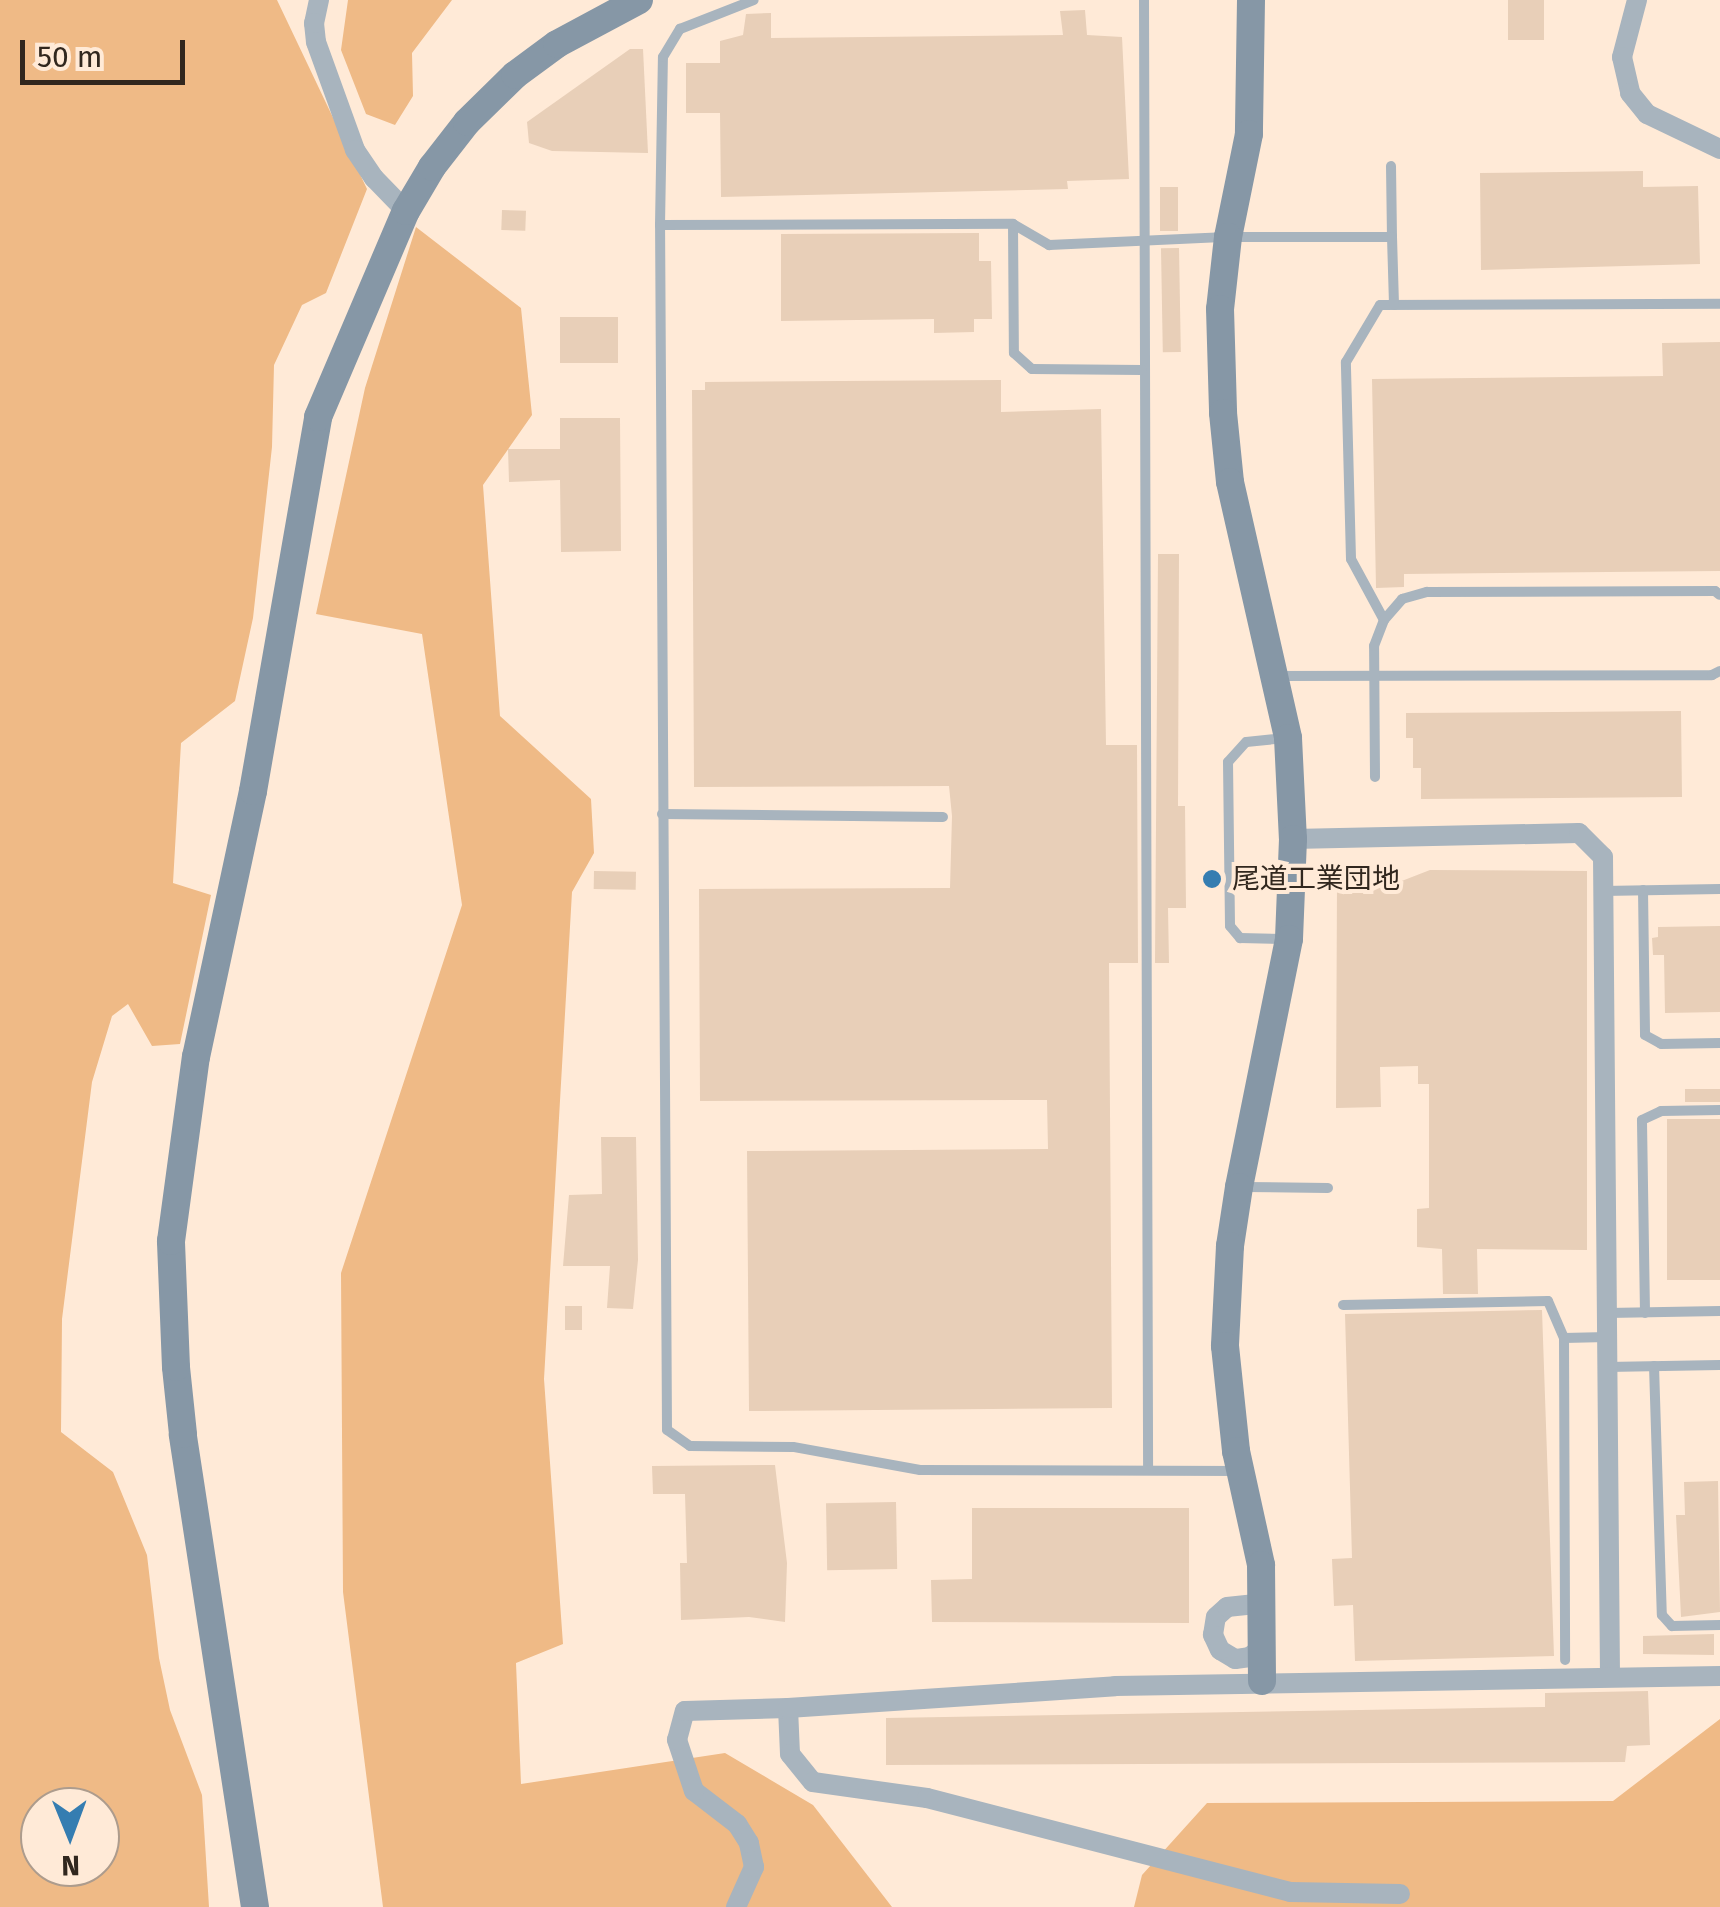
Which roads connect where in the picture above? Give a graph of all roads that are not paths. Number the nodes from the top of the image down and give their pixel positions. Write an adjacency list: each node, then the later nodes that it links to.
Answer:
1 (319, 0): 9 (street)
2 (638, 0): 9 (street)
3 (754, 0): 11 (lane)
4 (1144, 0): 14 (lane)
5 (1251, 0): 12 (street)
6 (1637, 0): 7 (street)
7 (1720, 150)
8 (1391, 166): 13 (lane)
9 (406, 211): 56 (street)
10 (1013, 224): 11 (lane); 14 (lane); 17 (lane)
11 (660, 225): 25 (lane)
12 (1228, 237): 13 (lane); 14 (lane); 21 (street)
13 (1392, 238): 16 (lane)
14 (1141, 243): 17 (lane)
15 (1720, 304): 16 (lane)
16 (1394, 305): 19 (lane)
17 (1142, 370): 45 (lane)
18 (1720, 595): 19 (lane)
19 (1384, 620): 22 (lane)
20 (1720, 671): 22 (lane)
21 (1274, 676): 22 (lane); 23 (street)
22 (1374, 676): 24 (lane)
23 (1288, 738): 27 (street); 31 (lane)
24 (1376, 777)
25 (662, 814): 26 (lane); 45 (lane)
26 (943, 817)
27 (1293, 840): 30 (street); 31 (street)
28 (1720, 889): 29 (lane)
29 (1643, 890): 30 (lane); 32 (lane)
30 (1603, 891): 38 (street)
31 (1289, 939): 34 (street)
32 (1720, 1043)
33 (1720, 1110): 39 (lane)
34 (1239, 1187): 35 (lane); 46 (street)
35 (1328, 1188)
36 (1343, 1305): 41 (lane)
37 (1720, 1311): 39 (lane)
38 (1607, 1313): 39 (lane); 40 (street)
39 (1645, 1313)
40 (1607, 1337): 41 (lane); 44 (street)
41 (1564, 1338): 50 (lane)
42 (1720, 1364): 43 (lane)
43 (1654, 1366): 44 (lane); 48 (lane)
44 (1607, 1367): 52 (street)
45 (1148, 1470): 46 (lane)
46 (1241, 1470): 47 (street)
47 (1263, 1603): 49 (street); 49 (street)
48 (1720, 1625)
49 (1262, 1646): 53 (street)
50 (1565, 1660)
51 (1720, 1676): 52 (street)
52 (1610, 1677): 53 (street)
53 (1262, 1682): 54 (street)
54 (788, 1708): 55 (street); 57 (street)
55 (1400, 1894)
56 (255, 1907)
57 (736, 1907)

